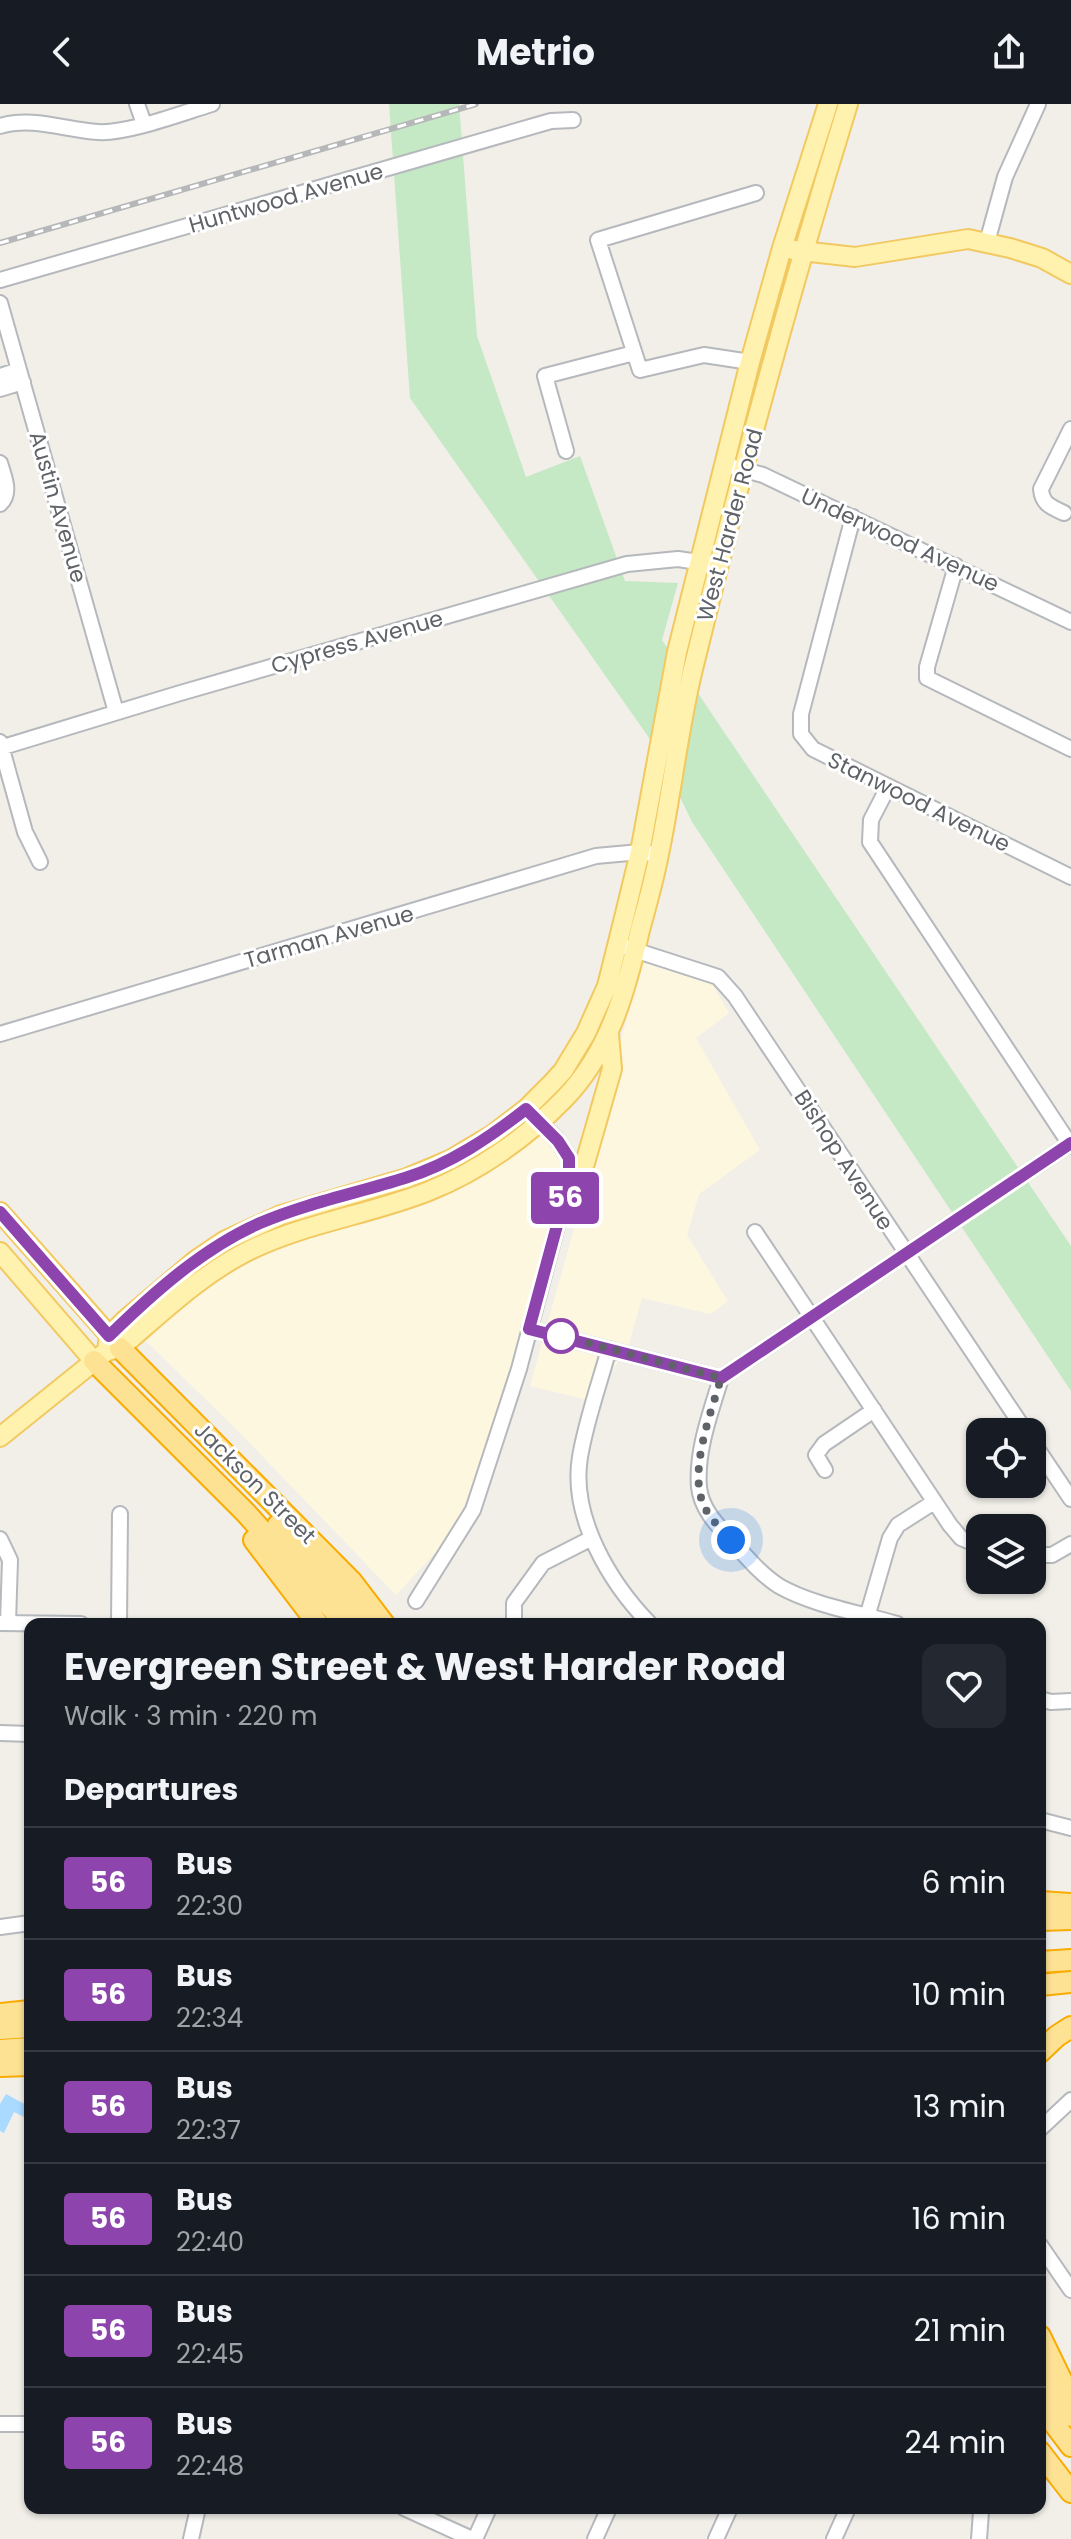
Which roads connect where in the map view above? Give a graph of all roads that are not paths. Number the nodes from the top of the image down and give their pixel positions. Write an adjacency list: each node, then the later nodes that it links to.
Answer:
1 (137, 104): 7 (street)
2 (212, 104): 7 (street)
3 (828, 104): 11 (main road, West Harder Road)
4 (848, 104): 12 (main road, West Harder Road)
5 (1038, 104): 10 (street)
6 (573, 120): 14 (street, Huntwood Avenue)
7 (144, 124): 8 (street)
8 (0, 126)
9 (756, 193): 16 (street)
10 (985, 243): 12 (main road); 13 (main road)
11 (782, 248): 12 (main road); 17 (main road, West Harder Road)
12 (804, 253): 24 (main road, West Harder Road)
13 (1071, 274)
14 (0, 280)
15 (0, 303): 19 (street, Austin Avenue)
16 (634, 353): 17 (street); 22 (street)
17 (750, 362): 24 (main road, West Harder Road)
18 (0, 376): 19 (street)
19 (21, 376): 20 (street); 32 (street, Austin Avenue)
20 (0, 389)
21 (1071, 429): 26 (street)
22 (566, 451)
23 (0, 463): 25 (street)
24 (735, 467): 27 (street, Underwood Avenue); 28 (main road, West Harder Road); 29 (main road, West Harder Road)
25 (0, 504)
26 (1064, 513)
27 (853, 517): 30 (street, Underwood Avenue); 35 (street, Stanwood Avenue)
28 (699, 562): 29 (street, Cypress Avenue); 32 (street, Cypress Avenue); 36 (main road, West Harder Road)
29 (718, 565): 37 (main road, West Harder Road)
30 (956, 566): 31 (street, Underwood Avenue); 34 (street)
31 (1071, 622)
32 (116, 712): 33 (street, Cypress Avenue)
33 (1, 746): 38 (street)
34 (1071, 749)
35 (888, 787): 39 (street, Stanwood Avenue); 45 (street)
36 (640, 852): 37 (street, Tarman Avenue); 40 (main road, West Harder Road); 43 (street, Tarman Avenue)
37 (659, 855): 40 (main road, West Harder Road)
38 (40, 862)
39 (1071, 877)
40 (636, 909): 41 (main road, West Harder Road)
41 (626, 948): 42 (main road); 44 (main road); 50 (street, Bishop Avenue)
42 (609, 1033): 44 (main road); 46 (main road)
43 (0, 1034)
44 (533, 1115): 46 (street); 53 (main road)
45 (1071, 1144): 50 (street)
46 (569, 1181): 52 (street)
47 (0, 1212): 53 (main road)
48 (755, 1232): 51 (street)
49 (0, 1252): 53 (main road)
50 (906, 1254): 51 (street); 57 (street, Bishop Avenue)
51 (811, 1317): 55 (street); 56 (street)
52 (529, 1329): 54 (street); 70 (street)
53 (108, 1349): 58 (main road); 63 (highway, Jackson Street); 74 (highway); 75 (highway, Jackson Street)
54 (609, 1349): 55 (street); 65 (street)
55 (721, 1378): 78 (street)
56 (874, 1410): 60 (street); 62 (street)
57 (1017, 1418)
58 (0, 1437)
59 (1046, 1462): 61 (street)
60 (825, 1470)
61 (1071, 1499)
62 (934, 1502): 67 (street); 79 (street)
63 (237, 1506): 72 (highway); 73 (highway, Jackson Street)
64 (120, 1514): 71 (street)
65 (592, 1538): 76 (street); 77 (street)
66 (0, 1539): 80 (street)
67 (966, 1540)
68 (1071, 1544): 69 (street)
69 (1046, 1555)
70 (416, 1601)
71 (119, 1618)
72 (313, 1618)
73 (341, 1618)
74 (360, 1618)
75 (379, 1618)
76 (514, 1618)
77 (645, 1618)
78 (860, 1618)
79 (867, 1618)
80 (4, 1623): 81 (street)
81 (24, 1623)
82 (1046, 1701): 83 (street)
83 (1071, 1701)
84 (0, 1733): 85 (street)
85 (24, 1734)
86 (1046, 1822): 87 (street)
87 (1071, 1828)
88 (1046, 1902): 89 (highway)
89 (1071, 1904)
90 (1071, 1919): 91 (highway)
91 (1046, 1920)
92 (24, 1924): 93 (street)
93 (0, 1927)
94 (1071, 1948): 95 (highway)
95 (1046, 1950)
96 (1071, 1960): 97 (highway)
97 (1046, 1962)
98 (1071, 1982): 99 (highway)
99 (1046, 1984)
100 (24, 2012): 101 (highway)
101 (0, 2014)
102 (24, 2027): 104 (highway)
103 (1071, 2027): 105 (highway)
104 (0, 2029)
105 (1046, 2046)
106 (24, 2048): 107 (highway)
107 (0, 2050)
108 (24, 2065): 109 (highway)
109 (0, 2066)
110 (1071, 2100): 111 (street)
111 (1046, 2123)
112 (1046, 2254): 113 (street)
113 (1071, 2290)
114 (1046, 2348): 116 (highway)
115 (1046, 2381): 118 (highway)
116 (1071, 2400)
117 (1046, 2413): 121 (highway)
118 (1071, 2416)
119 (0, 2424): 120 (street)
120 (24, 2424)
121 (1071, 2446)
122 (1046, 2460): 123 (highway)
123 (1071, 2492)
124 (197, 2514): 131 (street)
125 (418, 2514): 132 (street)
126 (486, 2514): 132 (street)
127 (606, 2514): 133 (street)
128 (727, 2514): 134 (street)
129 (845, 2514): 135 (street)
130 (980, 2514): 136 (street)
131 (191, 2539)
132 (474, 2539)
133 (595, 2539)
134 (716, 2539)
135 (834, 2539)
136 (979, 2539)

